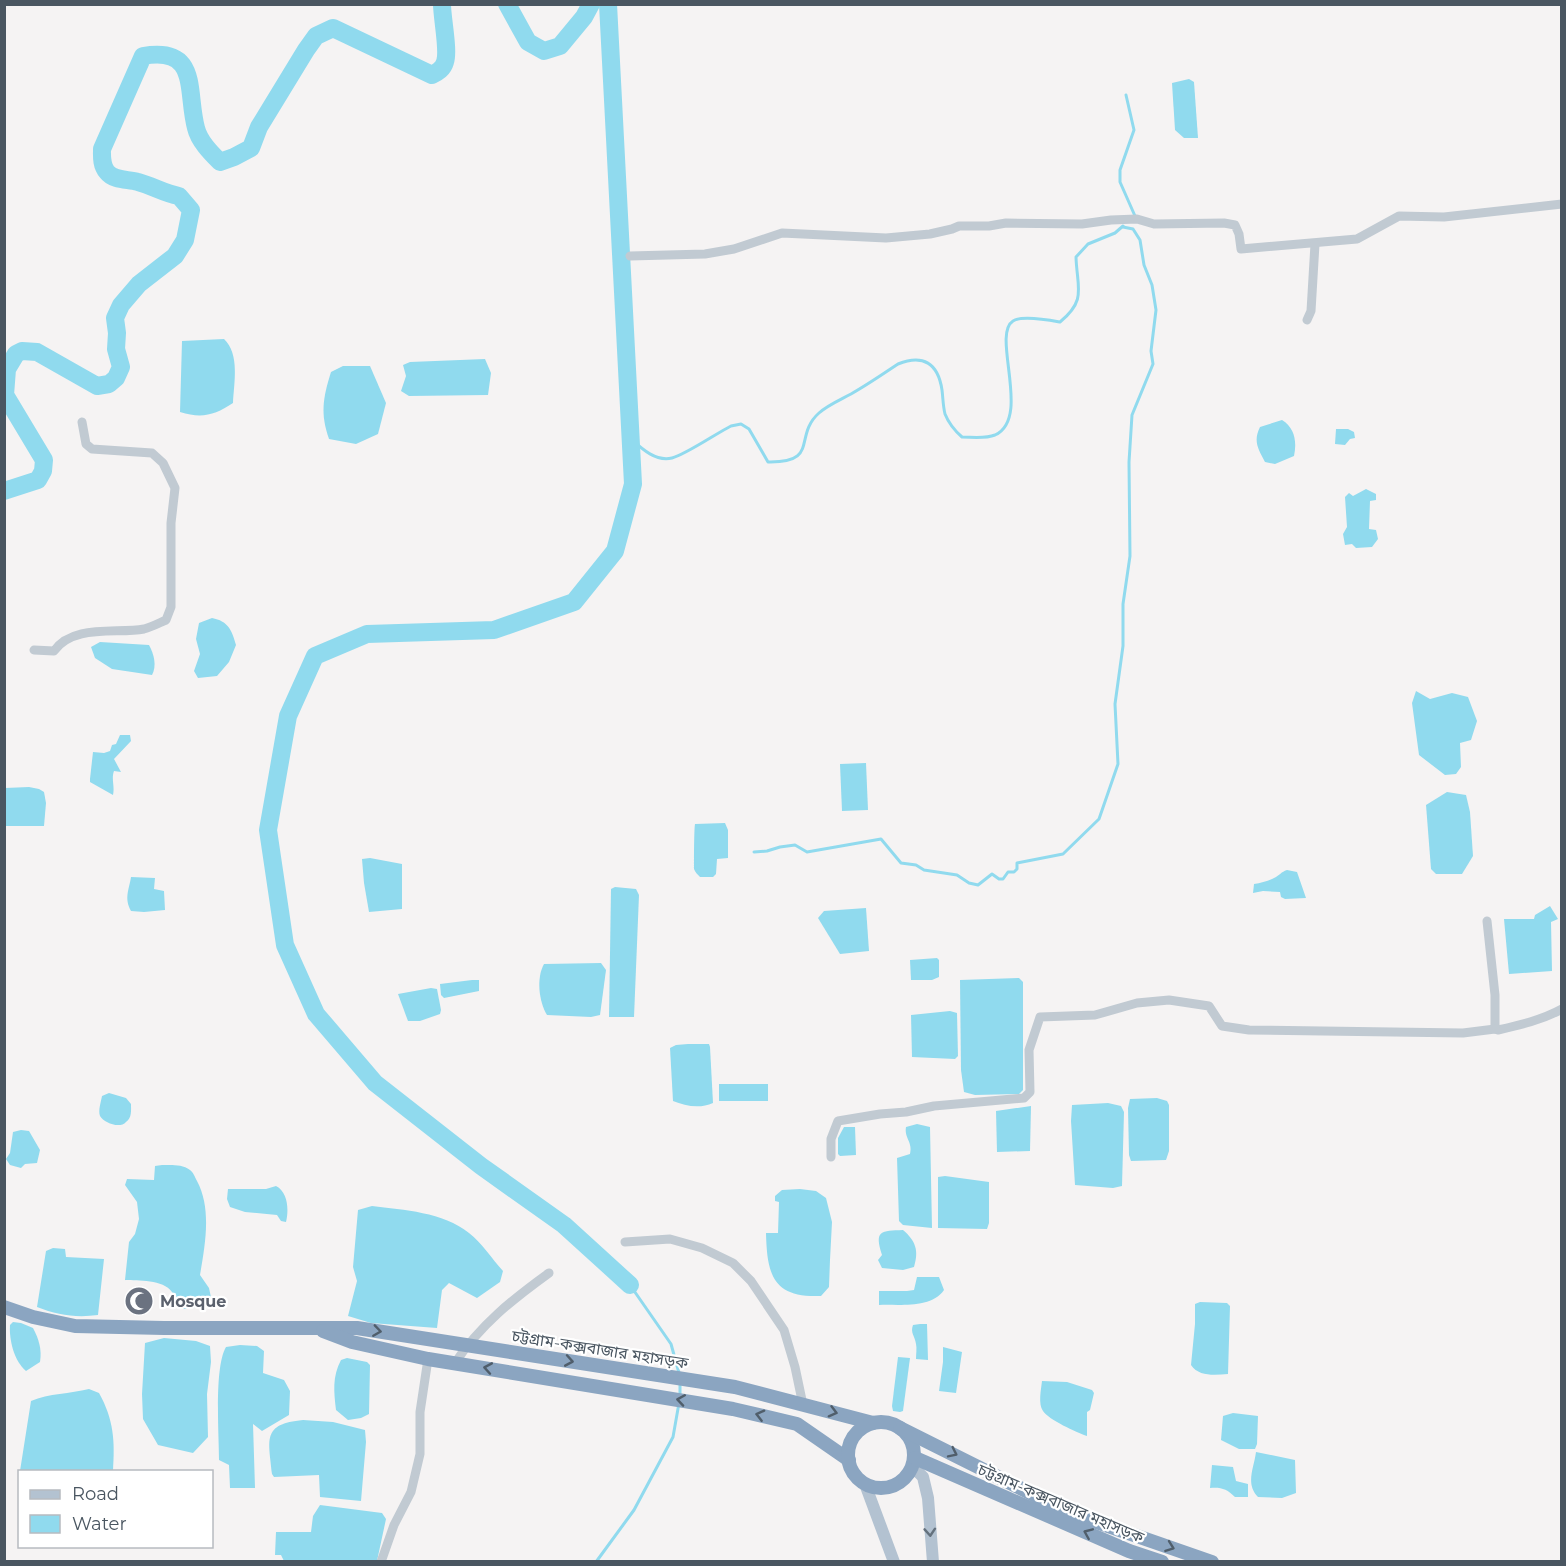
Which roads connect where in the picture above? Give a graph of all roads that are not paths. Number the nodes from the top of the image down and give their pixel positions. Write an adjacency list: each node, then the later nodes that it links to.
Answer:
1 (1562, 204): 2 (street)
2 (1315, 243): 3 (street); 4 (street)
3 (630, 256)
4 (1307, 320)
5 (82, 422): 6 (street)
6 (34, 650)
7 (1487, 921): 9 (street)
8 (1562, 1010): 9 (street)
9 (1495, 1029): 10 (street)
10 (831, 1157)
11 (625, 1242): 18 (street)
12 (549, 1272): 15 (street)
13 (4, 1307): 14 (highway, চট্টগ্রাম-কক্সবাজার মহাসড়ক)
14 (318, 1329): 15 (highway, চট্টগ্রাম-কক্সবাজার মহাসড়ক, one-way to 15); 16 (highway, চট্টগ্রাম-কক্সবাজার মহাসড়ক)
15 (468, 1344): 17 (street); 18 (highway, চট্টগ্রাম-কক্সবাজার মহাসড়ক, one-way to 18)
16 (428, 1359): 17 (highway, চট্টগ্রাম-কক্সবাজার মহাসড়ক); 24 (street)
17 (455, 1363): 21 (highway, চট্টগ্রাম-কক্সবাজার মহাসড়ক, one-way to 17)
18 (803, 1405): 19 (highway, চট্টগ্রাম-কক্সবাজার মহাসড়ক, one-way to 19)
19 (873, 1423): 20 (highway); 21 (highway)
20 (900, 1428): 22 (highway); 28 (highway, চট্টগ্রাম-কক্সবাজার মহাসড়ক, one-way to 28)
21 (849, 1460): 23 (highway)
22 (914, 1462): 23 (highway); 26 (main road, one-way to 26); 27 (highway, চট্টগ্রাম-কক্সবাজার মহাসড়ক, one-way to 22)
23 (865, 1484): 25 (main road)
24 (381, 1562)
25 (894, 1562)
26 (933, 1562)
27 (1162, 1562)
28 (1212, 1562)

